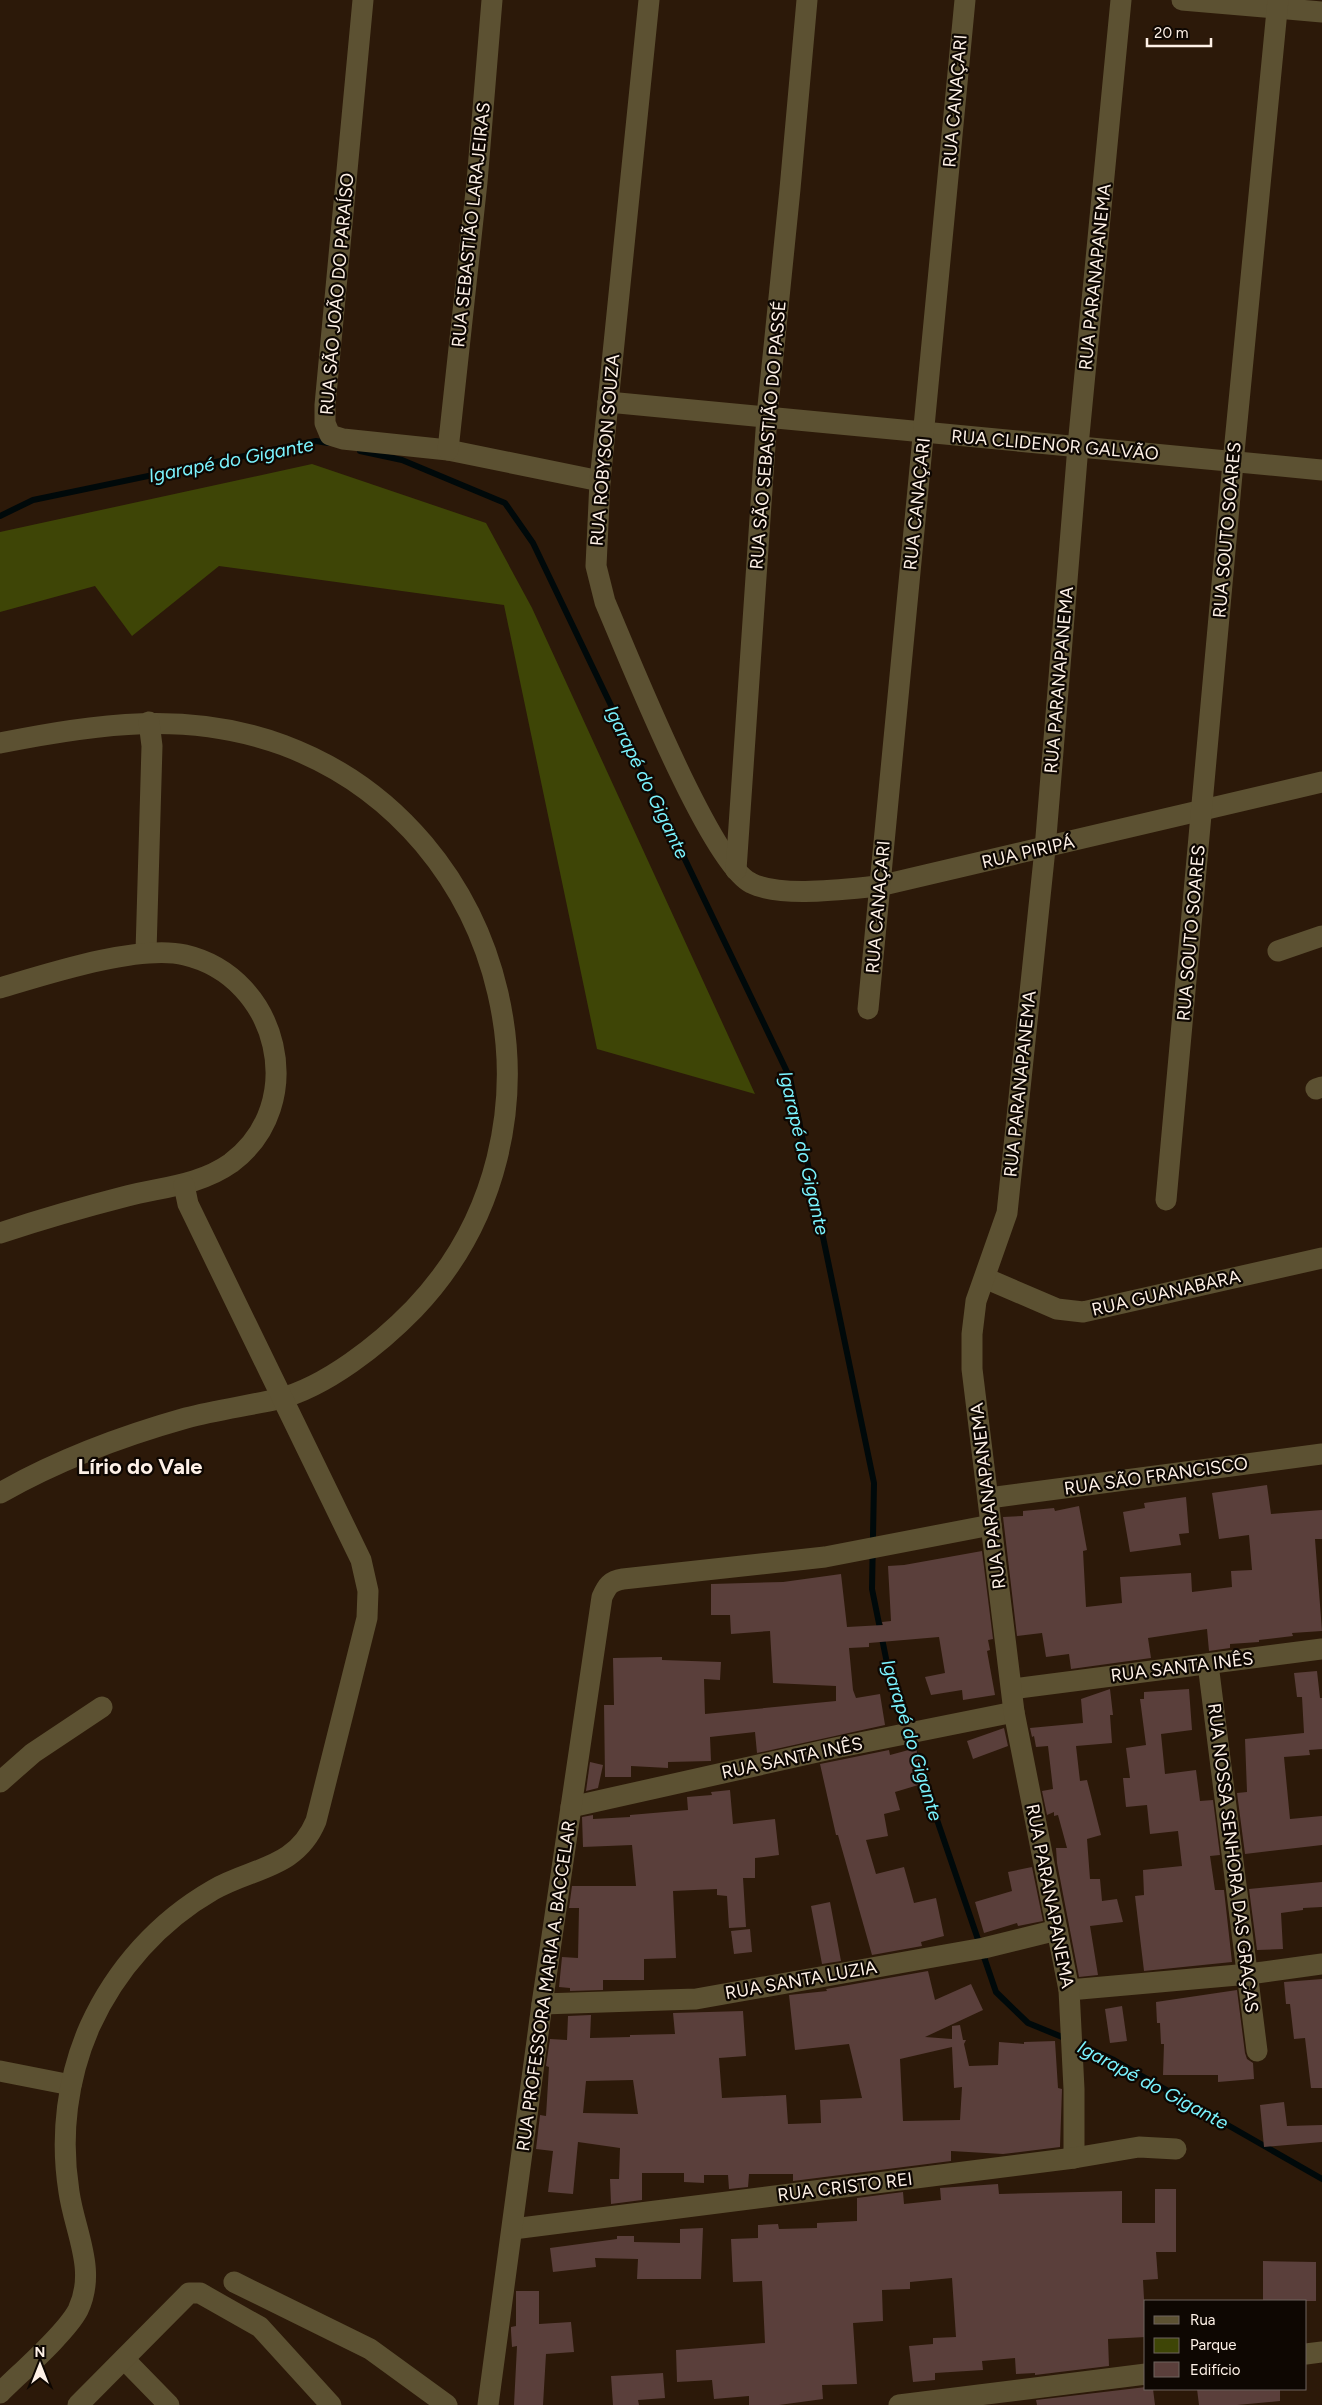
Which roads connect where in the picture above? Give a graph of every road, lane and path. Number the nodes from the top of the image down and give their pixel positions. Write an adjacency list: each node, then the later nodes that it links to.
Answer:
1 (363, 0): 14 (street, RUA SÃO JOÃO DO PARAÍSO)
2 (492, 0): 14 (street, RUA SEBASTIÃO LARAJEIRAS)
3 (649, 0): 10 (street, RUA ROBYSON SOUZA)
4 (807, 0): 11 (street, RUA SÃO SEBASTIÃO DO PASSÉ)
5 (965, 0): 12 (street, RUA CANAÇARI)
6 (1121, 0): 13 (street, RUA PARANAPANEMA)
7 (1182, 0): 8 (street)
8 (1277, 4): 9 (street); 15 (street, RUA SOUTO SOARES)
9 (1322, 12)
10 (608, 402): 11 (street, RUA CLIDENOR GALVÃO); 17 (street, RUA ROBYSON SOUZA)
11 (767, 416): 12 (street, RUA CLIDENOR GALVÃO); 23 (street, RUA SÃO SEBASTIÃO DO PASSÉ)
12 (924, 433): 13 (street, RUA CLIDENOR GALVÃO); 24 (street, RUA CANAÇARI)
13 (1078, 446): 15 (street, RUA CLIDENOR GALVÃO); 22 (street, RUA PARANAPANEMA)
14 (448, 450): 17 (street, RUA SÃO JOÃO DO PARAÍSO)
15 (1233, 463): 16 (street, RUA CLIDENOR GALVÃO); 21 (street, RUA SOUTO SOARES)
16 (1322, 470)
17 (600, 481): 23 (street, RUA ROBYSON SOUZA)
18 (149, 722): 19 (street); 27 (street); 35 (street)
19 (0, 743)
20 (1322, 782): 21 (street, RUA PIRIPÁ)
21 (1201, 812): 22 (street, RUA PIRIPÁ); 31 (street, RUA SOUTO SOARES)
22 (1044, 849): 24 (street, RUA PIRIPÁ); 34 (street, RUA PARANAPANEMA)
23 (736, 870): 24 (street, RUA PIRIPÁ)
24 (880, 886): 29 (street, RUA CANAÇARI)
25 (1322, 936): 26 (street)
26 (1278, 951)
27 (146, 952): 28 (street); 30 (street)
28 (0, 988)
29 (868, 1009)
30 (184, 1185): 32 (street); 35 (street)
31 (1166, 1200)
32 (0, 1234)
33 (1322, 1258): 34 (street, RUA GUANABARA)
34 (985, 1278): 38 (street, RUA PARANAPANEMA)
35 (281, 1398): 37 (street); 54 (street)
36 (1322, 1454): 38 (street, RUA SÃO FRANCISCO)
37 (0, 1493)
38 (989, 1498): 39 (street, RUA PARANAPANEMA)
39 (991, 1524): 42 (street, RUA PARANAPANEMA); 46 (street, RUA PROFESSORA MARIA A. BACCELAR)
40 (1322, 1649): 41 (street, RUA SANTA INÊS)
41 (1208, 1664): 42 (street, RUA SANTA INÊS); 49 (street, RUA NOSSA SENHORA DAS GRAÇAS)
42 (1012, 1689): 44 (street, RUA PARANAPANEMA)
43 (102, 1707): 45 (street)
44 (1014, 1712): 46 (street, RUA SANTA INÊS); 47 (street, RUA PARANAPANEMA)
45 (0, 1782)
46 (571, 1807): 51 (street, RUA PROFESSORA MARIA A. BACCELAR)
47 (1056, 1930): 50 (street, RUA PARANAPANEMA); 51 (street, RUA SANTA LUZIA)
48 (1322, 1964): 49 (street)
49 (1249, 1974): 50 (street); 52 (street, RUA NOSSA SENHORA DAS GRAÇAS)
50 (1069, 1990): 56 (street, RUA PARANAPANEMA)
51 (542, 2004): 57 (street, RUA PROFESSORA MARIA A. BACCELAR)
52 (1257, 2051)
53 (0, 2071): 54 (street)
54 (71, 2085): 63 (street)
55 (1176, 2149): 56 (street, RUA CRISTO REI)
56 (1074, 2158): 57 (street, RUA CRISTO REI)
57 (513, 2229): 68 (street, RUA PROFESSORA MARIA A. BACCELAR)
58 (234, 2282): 67 (street)
59 (1322, 2352): 60 (street)
60 (1307, 2354)
61 (124, 2359): 64 (street); 65 (street); 66 (street)
62 (1144, 2374): 69 (street)
63 (0, 2393)
64 (88, 2402)
65 (169, 2405)
66 (331, 2405)
67 (447, 2405)
68 (488, 2405)
69 (899, 2405)

